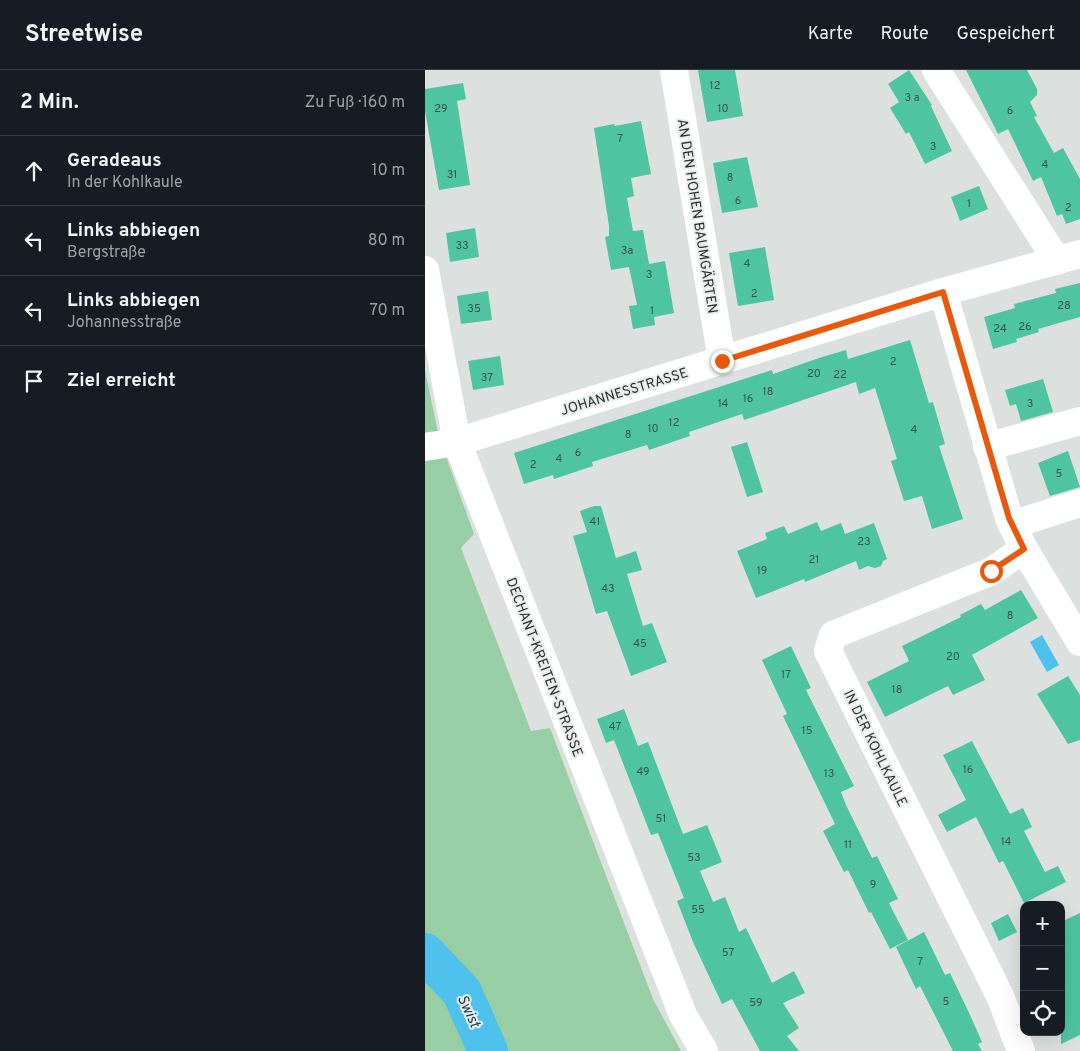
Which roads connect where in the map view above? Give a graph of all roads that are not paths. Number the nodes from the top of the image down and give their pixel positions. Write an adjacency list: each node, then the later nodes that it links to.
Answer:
1 (674, 70): 6 (street, AN DEN HOHEN BAUMGÄRTEN)
2 (935, 70): 3 (street)
3 (1069, 258): 5 (street, JOHANNESSTRASSE)
4 (425, 270): 8 (street, DECHANT-KREITEN-STRASSE)
5 (943, 292): 6 (street, JOHANNESSTRASSE); 10 (street)
6 (722, 361): 8 (street, JOHANNESSTRASSE)
7 (1080, 421): 10 (street)
8 (457, 442): 9 (street, JOHANNESSTRASSE); 15 (street, DECHANT-KREITEN-STRASSE)
9 (425, 447)
10 (987, 447): 12 (street)
11 (1080, 503): 12 (street)
12 (1012, 525): 13 (street)
13 (1024, 549): 14 (street); 16 (street, IN DER KOHLKAULE)
14 (1080, 642)
15 (704, 1051)
16 (1021, 1051)

